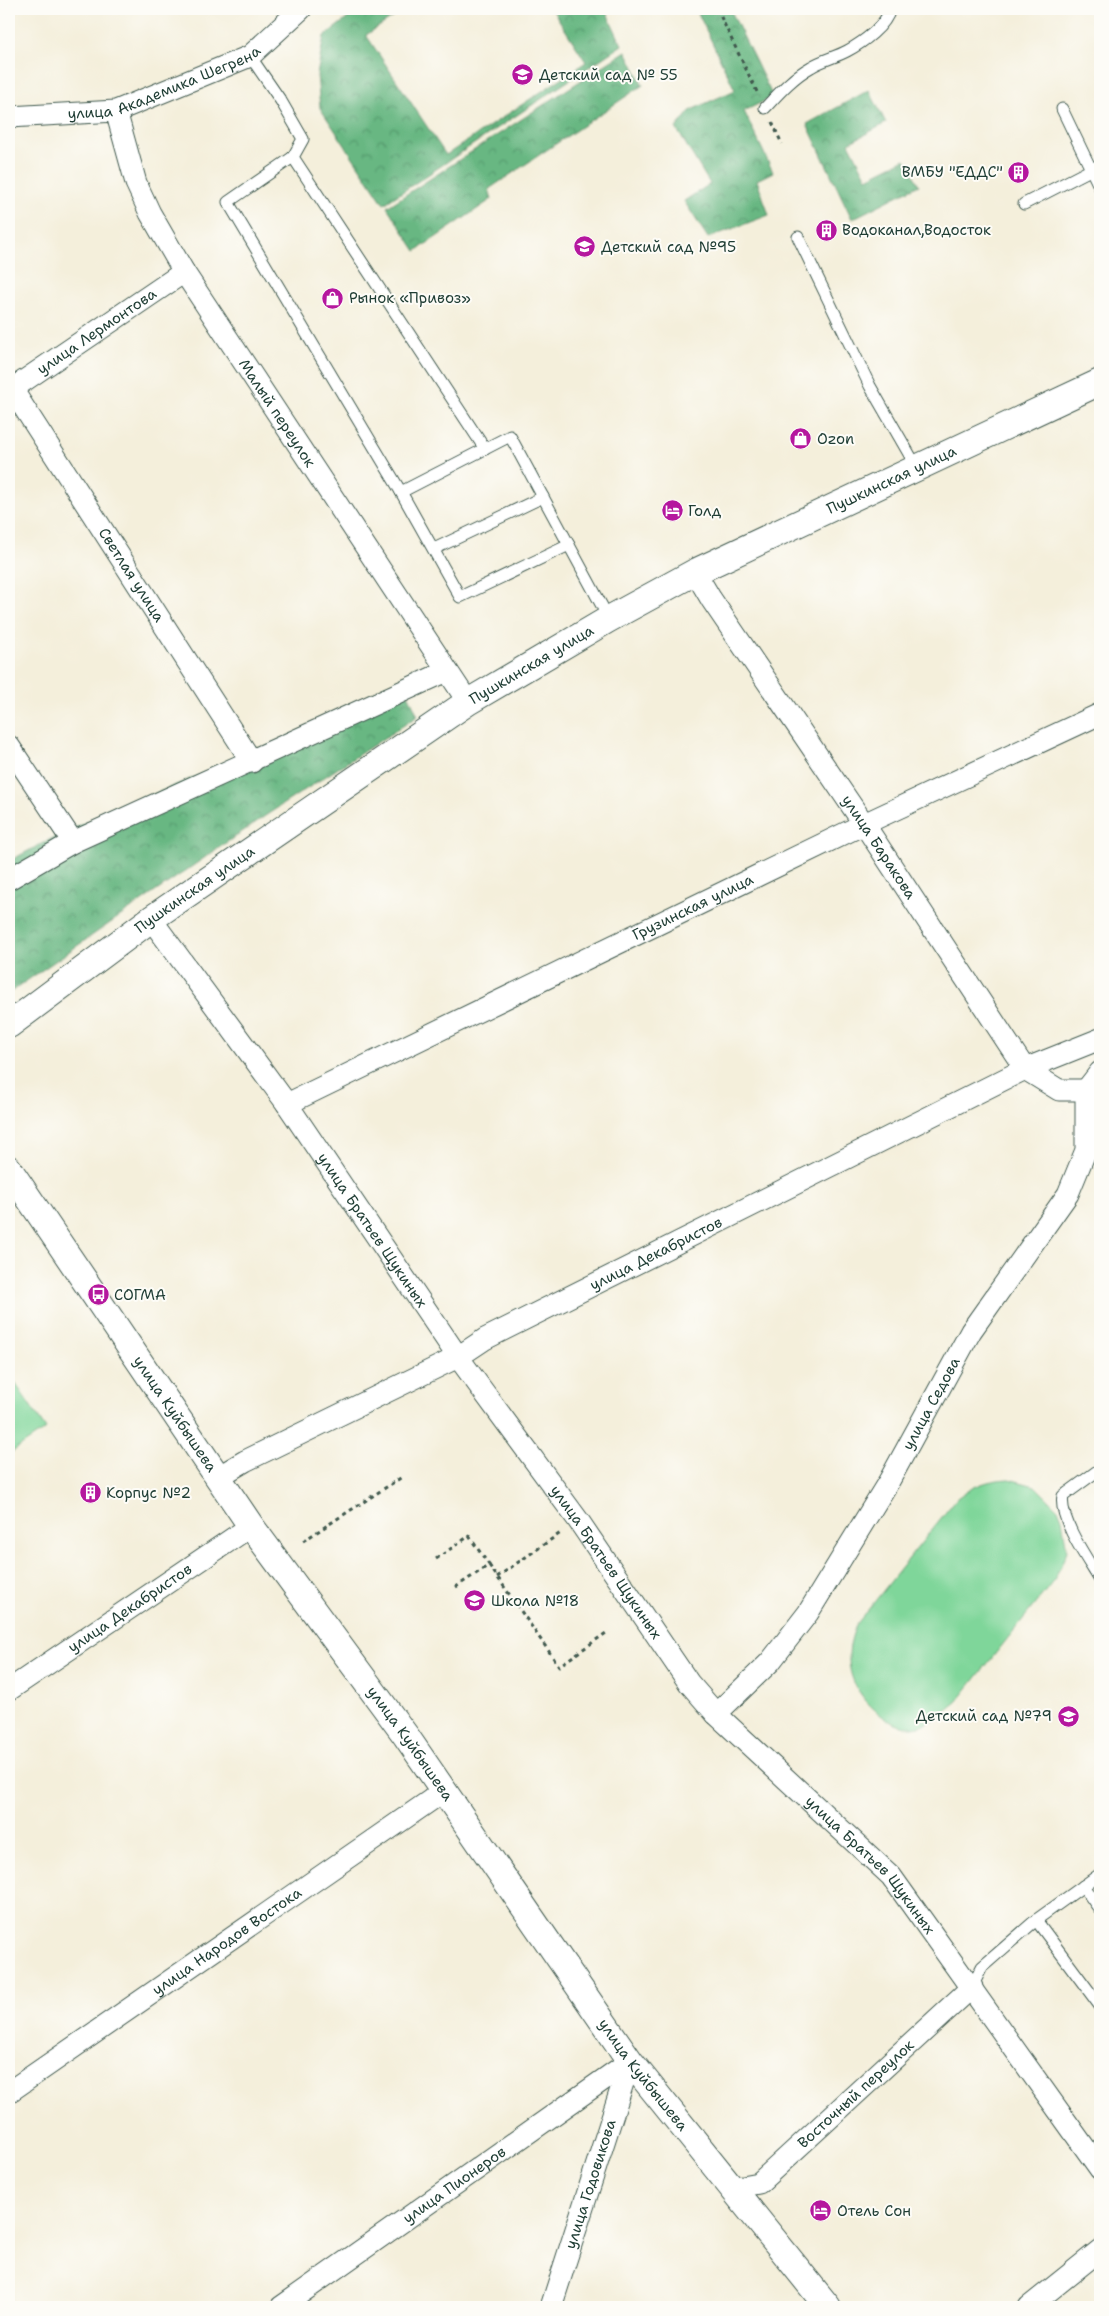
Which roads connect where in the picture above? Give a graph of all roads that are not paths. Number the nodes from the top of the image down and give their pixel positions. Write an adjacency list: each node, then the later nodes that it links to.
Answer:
1 (890, 9): 4 (lane)
2 (288, 13): 3 (street, улица Академика Шегрена)
3 (250, 56): 6 (street, улица Академика Шегрена); 8 (lane)
4 (765, 108)
5 (1062, 109): 9 (lane)
6 (116, 111): 7 (street, улица Академика Шегрена); 13 (street, Малый переулок)
7 (9, 117)
8 (293, 157): 16 (lane); 18 (lane)
9 (1096, 167): 10 (lane); 11 (lane)
10 (1100, 188)
11 (1024, 204)
12 (798, 236): 17 (lane)
13 (184, 272): 15 (street, улица Лермонтова); 24 (street, Малый переулок)
14 (1100, 382): 17 (street, Пушкинская улица)
15 (10, 390): 28 (street, Светлая улица)
16 (485, 449): 18 (lane); 19 (lane)
17 (916, 466): 22 (street, Пушкинская улица)
18 (402, 492): 21 (lane)
19 (543, 497): 20 (lane); 21 (lane)
20 (569, 545): 21 (lane); 23 (lane)
21 (434, 549)
22 (695, 572): 23 (street, Пушкинская улица); 29 (street, улица Баракова)
23 (609, 619): 25 (street, Пушкинская улица)
24 (447, 671): 25 (street, Малый переулок); 28 (street)
25 (468, 702): 32 (street, Пушкинская улица)
26 (1100, 714): 29 (street, Грузинская улица)
27 (9, 746): 30 (street)
28 (252, 762): 30 (street)
29 (864, 824): 35 (street, улица Баракова); 38 (street, Грузинская улица)
30 (73, 842): 31 (street)
31 (9, 879)
32 (151, 919): 33 (street, Пушкинская улица); 38 (street, улица Братьев Щукиных)
33 (9, 1025)
34 (1100, 1038): 35 (street, улица Декабристов)
35 (1025, 1069): 37 (street, улица Баракова); 40 (street, улица Декабристов)
36 (1100, 1072): 37 (street)
37 (1086, 1090): 46 (street, улица Седова)
38 (287, 1104): 40 (street, улица Братьев Щукиных)
39 (9, 1169): 42 (street, улица Куйбышева)
40 (458, 1357): 42 (street, улица Декабристов); 46 (street, улица Братьев Щукиных)
41 (1100, 1469): 44 (lane)
42 (218, 1477): 43 (street, улица Куйбышева)
43 (252, 1526): 45 (street, улица Декабристов); 47 (street, улица Куйбышева)
44 (1100, 1580)
45 (9, 1690)
46 (716, 1714): 52 (street, улица Братьев Щукиных)
47 (442, 1789): 54 (street, улица Куйбышева); 55 (street, улица Народов Востока)
48 (1100, 1874): 49 (lane)
49 (1083, 1886): 50 (lane); 51 (lane)
50 (1100, 1910)
51 (1036, 1920): 52 (lane); 53 (lane)
52 (972, 1987): 56 (street, улица Братьев Щукиных); 57 (street, Восточный переулок)
53 (1100, 2006)
54 (630, 2061): 57 (street, улица Куйбышева); 59 (street, улица Пионеров); 60 (street, улица Годовикова)
55 (9, 2092)
56 (1100, 2169)
57 (732, 2188): 61 (street, улица Куйбышева)
58 (1100, 2250): 62 (street)
59 (281, 2307)
60 (551, 2307)
61 (828, 2307)
62 (1029, 2307)

